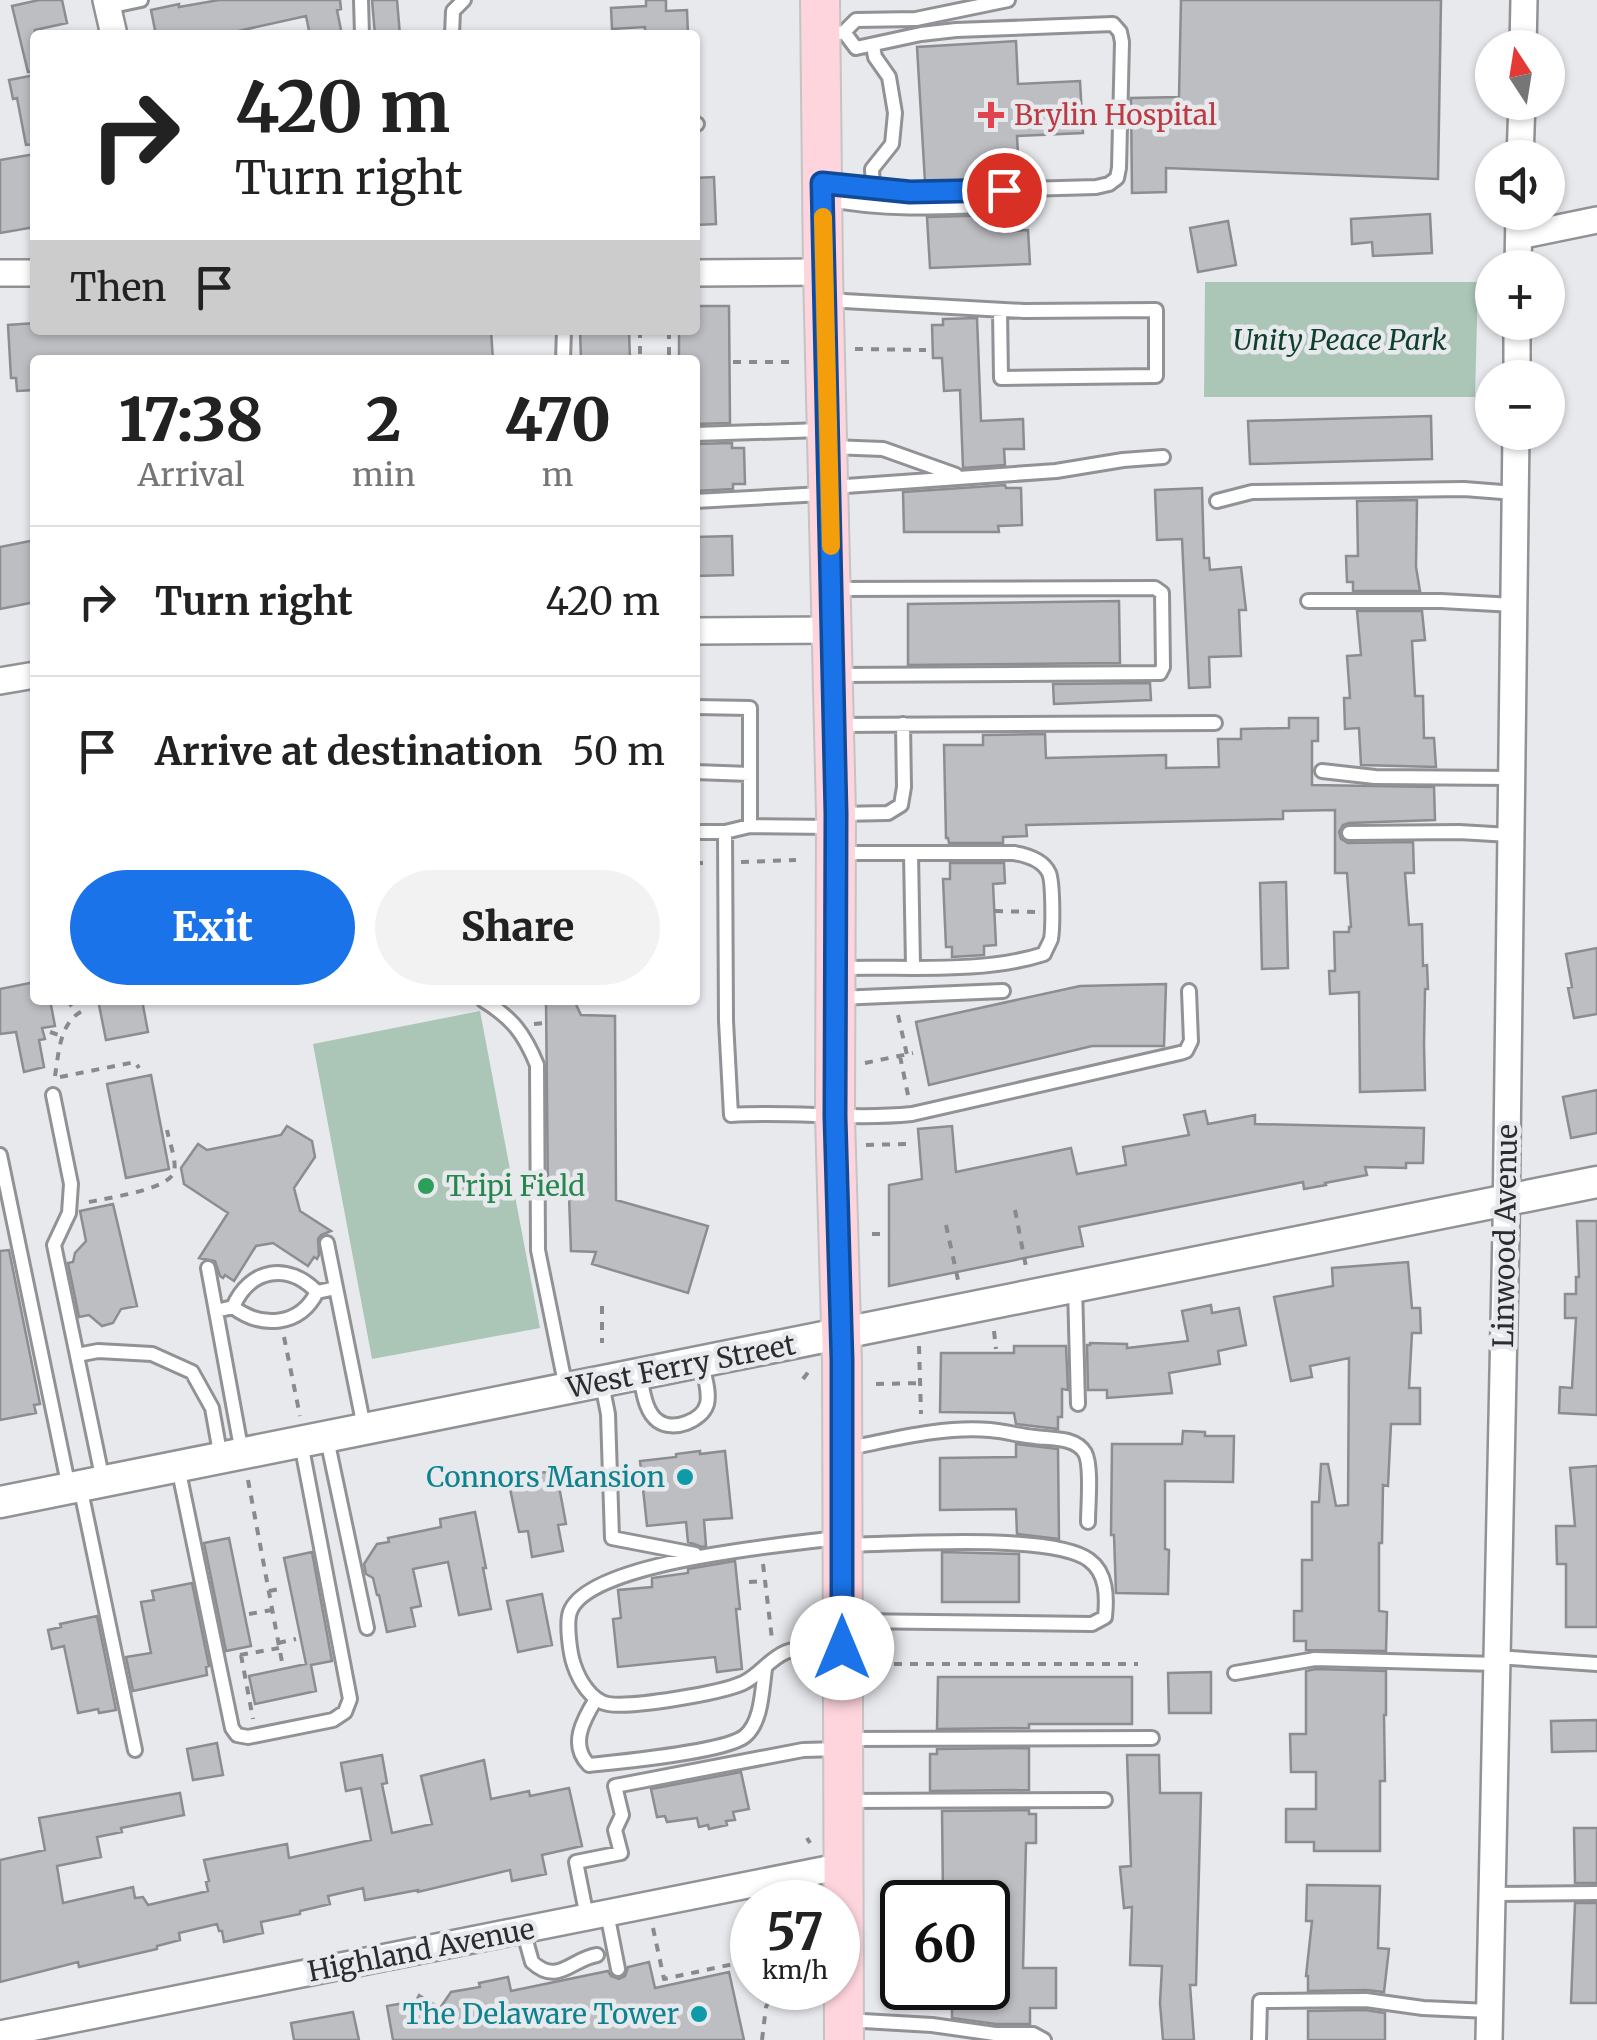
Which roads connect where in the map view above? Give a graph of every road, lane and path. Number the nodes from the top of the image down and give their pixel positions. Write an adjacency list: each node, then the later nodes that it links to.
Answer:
1 (141, 0): 6 (lane)
2 (361, 0): 9 (lane)
3 (464, 0): 10 (lane)
4 (1008, 0): 7 (lane)
5 (1524, 0): 11 (street)
6 (107, 3): 8 (street)
7 (828, 22): 12 (lane); 15 (main road)
8 (113, 30)
9 (362, 30)
10 (452, 30)
11 (1523, 30)
12 (874, 46): 13 (lane); 14 (lane)
13 (873, 188): 14 (lane); 15 (lane)
14 (1034, 189): 15 (lane)
15 (822, 191): 21 (main road)
16 (1597, 220): 17 (street)
17 (1565, 222)
18 (0, 273): 19 (street)
19 (30, 273)
20 (700, 274): 21 (street)
21 (824, 286): 22 (lane); 28 (main road)
22 (1000, 310): 22 (lane)
23 (850, 349): 24 (path)
24 (926, 350)
25 (733, 362): 26 (path)
26 (802, 362)
27 (700, 434): 28 (lane)
28 (828, 438): 31 (lane); 32 (main road)
29 (1516, 450): 33 (street, Linwood Avenue)
30 (1163, 457): 31 (lane)
31 (962, 478): 32 (lane)
32 (829, 490): 34 (lane); 36 (main road)
33 (1515, 493): 35 (lane); 38 (street, Linwood Avenue)
34 (700, 501)
35 (1217, 501)
36 (832, 589): 39 (main road); 41 (lane)
37 (1308, 600): 38 (lane)
38 (1514, 605): 51 (street, Linwood Avenue)
39 (834, 630): 40 (street); 41 (main road)
40 (700, 631)
41 (834, 674): 47 (main road)
42 (30, 675): 43 (street)
43 (0, 681)
44 (700, 707): 50 (lane)
45 (1215, 723): 46 (lane)
46 (903, 724): 47 (lane); 55 (lane)
47 (834, 725): 55 (main road)
48 (1322, 770): 51 (lane)
49 (700, 772): 50 (lane)
50 (750, 774): 52 (lane)
51 (1512, 778): 57 (street, Linwood Avenue)
52 (750, 826): 54 (lane); 55 (lane)
53 (700, 832): 54 (lane)
54 (725, 832): 82 (lane)
55 (836, 832): 58 (lane); 66 (main road)
56 (1350, 834): 57 (lane)
57 (1510, 835): 87 (street, Linwood Avenue)
58 (911, 853): 65 (lane); 65 (lane)
59 (796, 860): 60 (path)
60 (736, 862)
61 (700, 863): 62 (path)
62 (710, 863)
63 (995, 911): 64 (path)
64 (1030, 911)
65 (914, 966): 66 (lane)
66 (836, 983): 68 (lane); 82 (main road)
67 (1190, 991): 82 (lane)
68 (1003, 992)
69 (70, 1005): 73 (path)
70 (491, 1005): 116 (lane)
71 (88, 1008): 73 (path)
72 (897, 1011): 76 (path)
73 (76, 1012): 75 (path)
74 (50, 1032): 75 (path)
75 (62, 1036): 78 (path)
76 (907, 1055): 77 (path); 80 (path)
77 (857, 1063)
78 (139, 1068)
79 (54, 1095): 108 (lane)
80 (910, 1103)
81 (167, 1130): 86 (path)
82 (847, 1131): 83 (path); 104 (main road)
83 (908, 1144)
84 (0, 1156): 124 (lane)
85 (1597, 1182): 87 (street, West Ferry Street)
86 (102, 1199)
87 (1506, 1200): 96 (street, West Ferry Street); 141 (street, Linwood Avenue)
88 (1015, 1210): 93 (path)
89 (946, 1225): 95 (path)
90 (872, 1234): 91 (path)
91 (889, 1234)
92 (327, 1244): 97 (lane)
93 (1026, 1267)
94 (208, 1268): 101 (lane)
95 (958, 1280)
96 (1075, 1286): 104 (street, West Ferry Street); 117 (lane)
97 (336, 1288): 98 (lane); 119 (lane)
98 (317, 1292): 100 (lane); 100 (lane)
99 (602, 1306): 105 (path)
100 (233, 1307): 101 (lane)
101 (216, 1311): 122 (lane)
102 (994, 1331): 107 (path)
103 (283, 1332): 120 (path)
104 (841, 1333): 109 (street, West Ferry Street); 121 (main road)
105 (602, 1343)
106 (919, 1346): 114 (path)
107 (996, 1349)
108 (76, 1355): 122 (lane); 124 (lane)
109 (702, 1361): 111 (street, West Ferry Street); 111 (lane)
110 (809, 1371): 112 (path)
111 (640, 1374): 113 (street, West Ferry Street)
112 (804, 1379)
113 (601, 1381): 116 (street, West Ferry Street); 128 (lane)
114 (922, 1383): 115 (path); 118 (path)
115 (876, 1384)
116 (566, 1388): 119 (street, West Ferry Street)
117 (1078, 1404)
118 (924, 1426)
119 (364, 1429): 120 (street, West Ferry Street)
120 (309, 1433): 122 (street, West Ferry Street); 123 (lane); 136 (lane)
121 (841, 1449): 126 (lane); 127 (main road)
122 (236, 1461): 123 (street, West Ferry Street); 133 (path)
123 (178, 1467): 124 (street, West Ferry Street)
124 (84, 1485): 125 (street, West Ferry Street); 152 (lane)
125 (0, 1502)
126 (1088, 1522)
127 (842, 1541): 128 (lane); 137 (main road); 137 (lane)
128 (702, 1556): 148 (lane)
129 (762, 1556): 130 (path)
130 (765, 1580): 131 (path); 140 (path)
131 (749, 1582)
132 (284, 1588): 133 (path)
133 (268, 1591): 134 (path)
134 (272, 1610): 135 (path); 139 (path)
135 (249, 1614)
136 (366, 1628)
137 (841, 1634): 146 (lane); 151 (main road)
138 (296, 1639): 139 (path)
139 (279, 1645): 142 (path); 149 (path)
140 (773, 1647)
141 (1496, 1661): 145 (lane); 147 (lane); 157 (street, Linwood Avenue)
142 (282, 1662)
143 (878, 1664): 144 (path)
144 (1138, 1664)
145 (1597, 1664)
146 (765, 1669): 148 (lane); 148 (lane)
147 (1235, 1673)
148 (596, 1699)
149 (251, 1708)
150 (1152, 1738): 151 (lane)
151 (842, 1744): 154 (main road); 158 (lane)
152 (135, 1750)
153 (1104, 1800): 154 (lane)
154 (842, 1802): 155 (main road)
155 (843, 1866): 158 (street, Highland Avenue); 166 (main road)
156 (1597, 1893): 157 (lane)
157 (1492, 1894): 165 (street, Linwood Avenue)
158 (597, 1915): 160 (street, Highland Avenue); 163 (lane)
159 (652, 1923): 162 (path)
160 (523, 1930): 161 (lane); 167 (street, Highland Avenue)
161 (598, 1956)
162 (730, 1965)
163 (618, 1968)
164 (766, 2010): 168 (path)
165 (1489, 2011): 170 (lane); 171 (street, Linwood Avenue)
166 (844, 2030): 169 (lane)
167 (0, 2034)
168 (762, 2040)
169 (1044, 2040)
170 (1259, 2040)
171 (1488, 2040)

